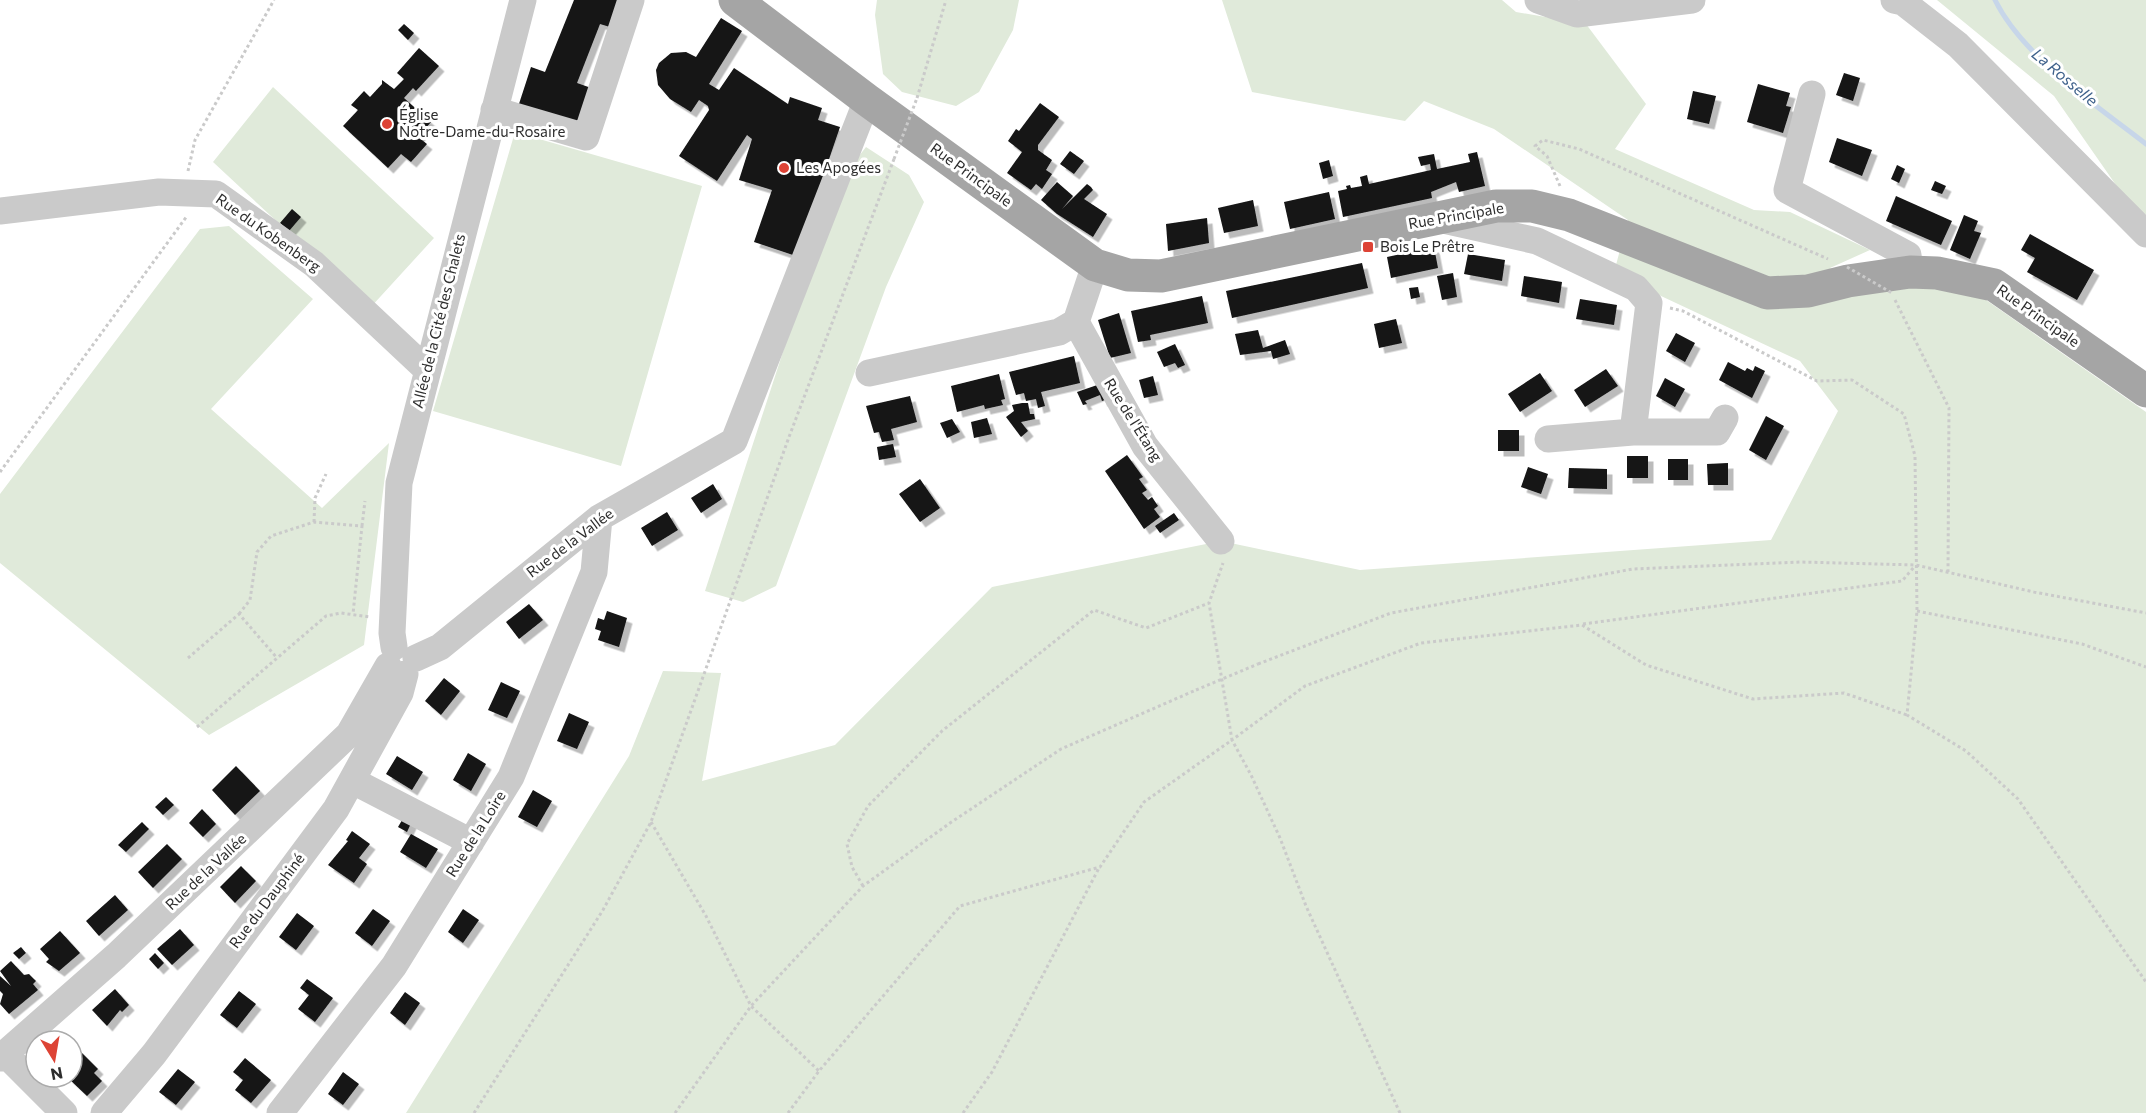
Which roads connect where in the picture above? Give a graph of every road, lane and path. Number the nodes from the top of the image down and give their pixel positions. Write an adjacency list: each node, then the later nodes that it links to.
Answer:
1 (274, 0): 12 (path)
2 (524, 0): 11 (street, Allée de la Cité des Chalets)
3 (631, 0): 11 (street)
4 (735, 0): 10 (main road, Rue Principale)
5 (946, 0): 53 (path, bridge)
6 (1538, 0): 7 (street)
7 (1692, 0)
8 (1894, 0): 16 (street)
9 (1812, 94): 20 (street)
10 (867, 100): 18 (main road, Rue Principale); 32 (street, Rue de la Vallée)
11 (494, 110): 23 (street, Allée de la Cité des Chalets)
12 (194, 196): 13 (street, Rue du Kobenberg); 23 (street, Rue du Kobenberg); 29 (path)
13 (0, 211)
14 (1556, 212): 15 (main road, Rue Principale); 17 (path); 20 (main road, Rue Principale)
15 (1438, 219): 18 (main road, Rue Principale); 21 (street)
16 (2146, 234)
17 (1836, 262)
18 (1095, 265): 22 (street)
19 (1846, 267): 20 (path, bridge)
20 (1901, 283): 25 (main road, Rue Principale); 37 (path)
21 (1649, 303): 27 (street); 36 (path)
22 (1076, 322): 24 (street); 35 (street, Rue de l'Étang)
23 (426, 369): 43 (street, Allée de la Cité des Chalets)
24 (869, 374)
25 (2146, 391)
26 (1725, 418): 27 (street)
27 (1633, 432): 28 (street)
28 (1548, 439)
29 (0, 472)
30 (326, 474): 33 (path)
31 (365, 501): 34 (path)
32 (599, 518): 47 (street, Rue de la Vallée); 54 (street, Rue de la Loire)
33 (314, 522): 34 (path); 41 (path)
34 (362, 526): 42 (path)
35 (1221, 541): 38 (path)
36 (1916, 565): 37 (path); 39 (path); 44 (path); 56 (path, bridge)
37 (1948, 572): 40 (path)
38 (1209, 603): 51 (path); 56 (path)
39 (1917, 611): 48 (path); 49 (path)
40 (2146, 613)
41 (239, 614): 45 (path); 46 (path)
42 (353, 614): 43 (path); 46 (path)
43 (392, 620): 47 (street, Allée de la Cité des Chalets)
44 (1582, 625): 49 (path); 51 (path)
45 (188, 658)
46 (277, 658): 50 (path)
47 (401, 661): 52 (street, Rue du Dauphiné); 59 (street, Rue de la Vallée)
48 (2146, 667)
49 (1907, 716): 57 (path)
50 (197, 727)
51 (1232, 740): 55 (path); 68 (path)
52 (353, 781): 54 (street); 63 (street, Rue du Dauphiné)
53 (651, 822): 58 (path); 65 (path)
54 (471, 842): 64 (street, Rue de la Loire)
55 (1100, 867): 60 (path); 67 (path)
56 (863, 886): 58 (path)
57 (2146, 982)
58 (751, 1006): 60 (path); 66 (path)
59 (2, 1056): 62 (street)
60 (819, 1071): 61 (path)
61 (789, 1112)
62 (64, 1113)
63 (104, 1113)
64 (280, 1113)
65 (474, 1113)
66 (675, 1113)
67 (963, 1113)
68 (1400, 1113)

